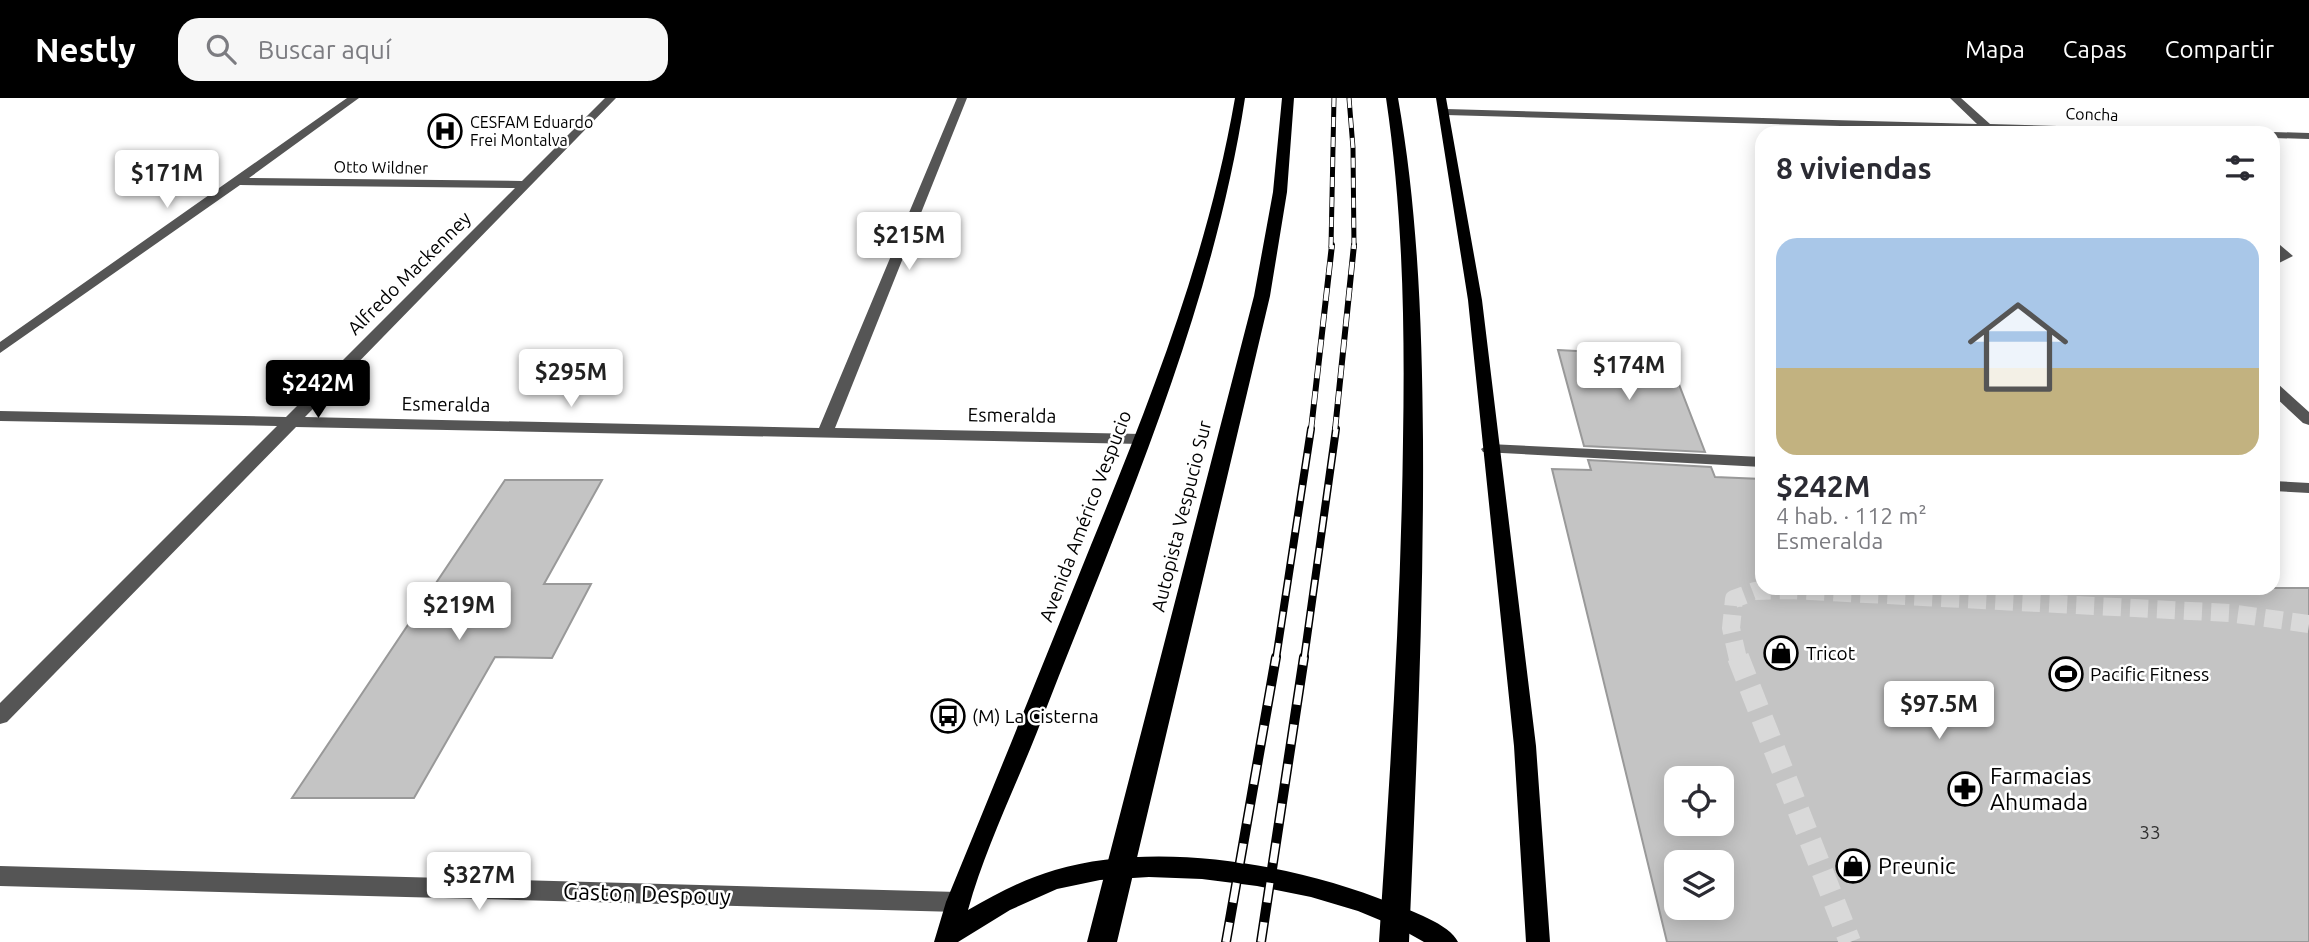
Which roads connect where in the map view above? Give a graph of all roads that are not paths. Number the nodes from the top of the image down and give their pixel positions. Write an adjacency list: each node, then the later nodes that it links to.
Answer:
1 (354, 98): 13 (street)
2 (611, 98): 14 (street, Alfredo Mackenney)
3 (962, 98): 20 (street)
4 (1240, 98): 21 (main road, Avenida Américo Vespucio)
5 (1288, 98): 30 (highway, Autopista Vespucio Sur)
6 (1392, 98): 31 (highway)
7 (1955, 98): 10 (street)
8 (1443, 105): 9 (street, Concha); 22 (main road)
9 (1902, 126)
10 (1986, 126)
11 (2280, 135): 12 (street)
12 (2309, 136)
13 (237, 181): 14 (street, Otto Wildner); 15 (street)
14 (525, 185): 19 (street, Alfredo Mackenney)
15 (0, 349)
16 (2280, 393): 18 (street)
17 (0, 416): 19 (street, Esmeralda)
18 (2309, 420)
19 (290, 422): 20 (street, Esmeralda); 26 (street, Alfredo Mackenney)
20 (825, 432): 21 (street, Esmeralda)
21 (1142, 439): 28 (main road, Avenida Américo Vespucio)
22 (1489, 449): 23 (street); 33 (main road)
23 (1755, 462)
24 (2280, 486): 25 (street)
25 (2309, 488)
26 (0, 716)
27 (0, 876): 28 (street, Gaston Despouy)
28 (958, 902): 29 (main road, Avenida Américo Vespucio)
29 (947, 938): 32 (main road)
30 (1102, 942)
31 (1394, 942)
32 (1446, 942)
33 (1538, 942)

